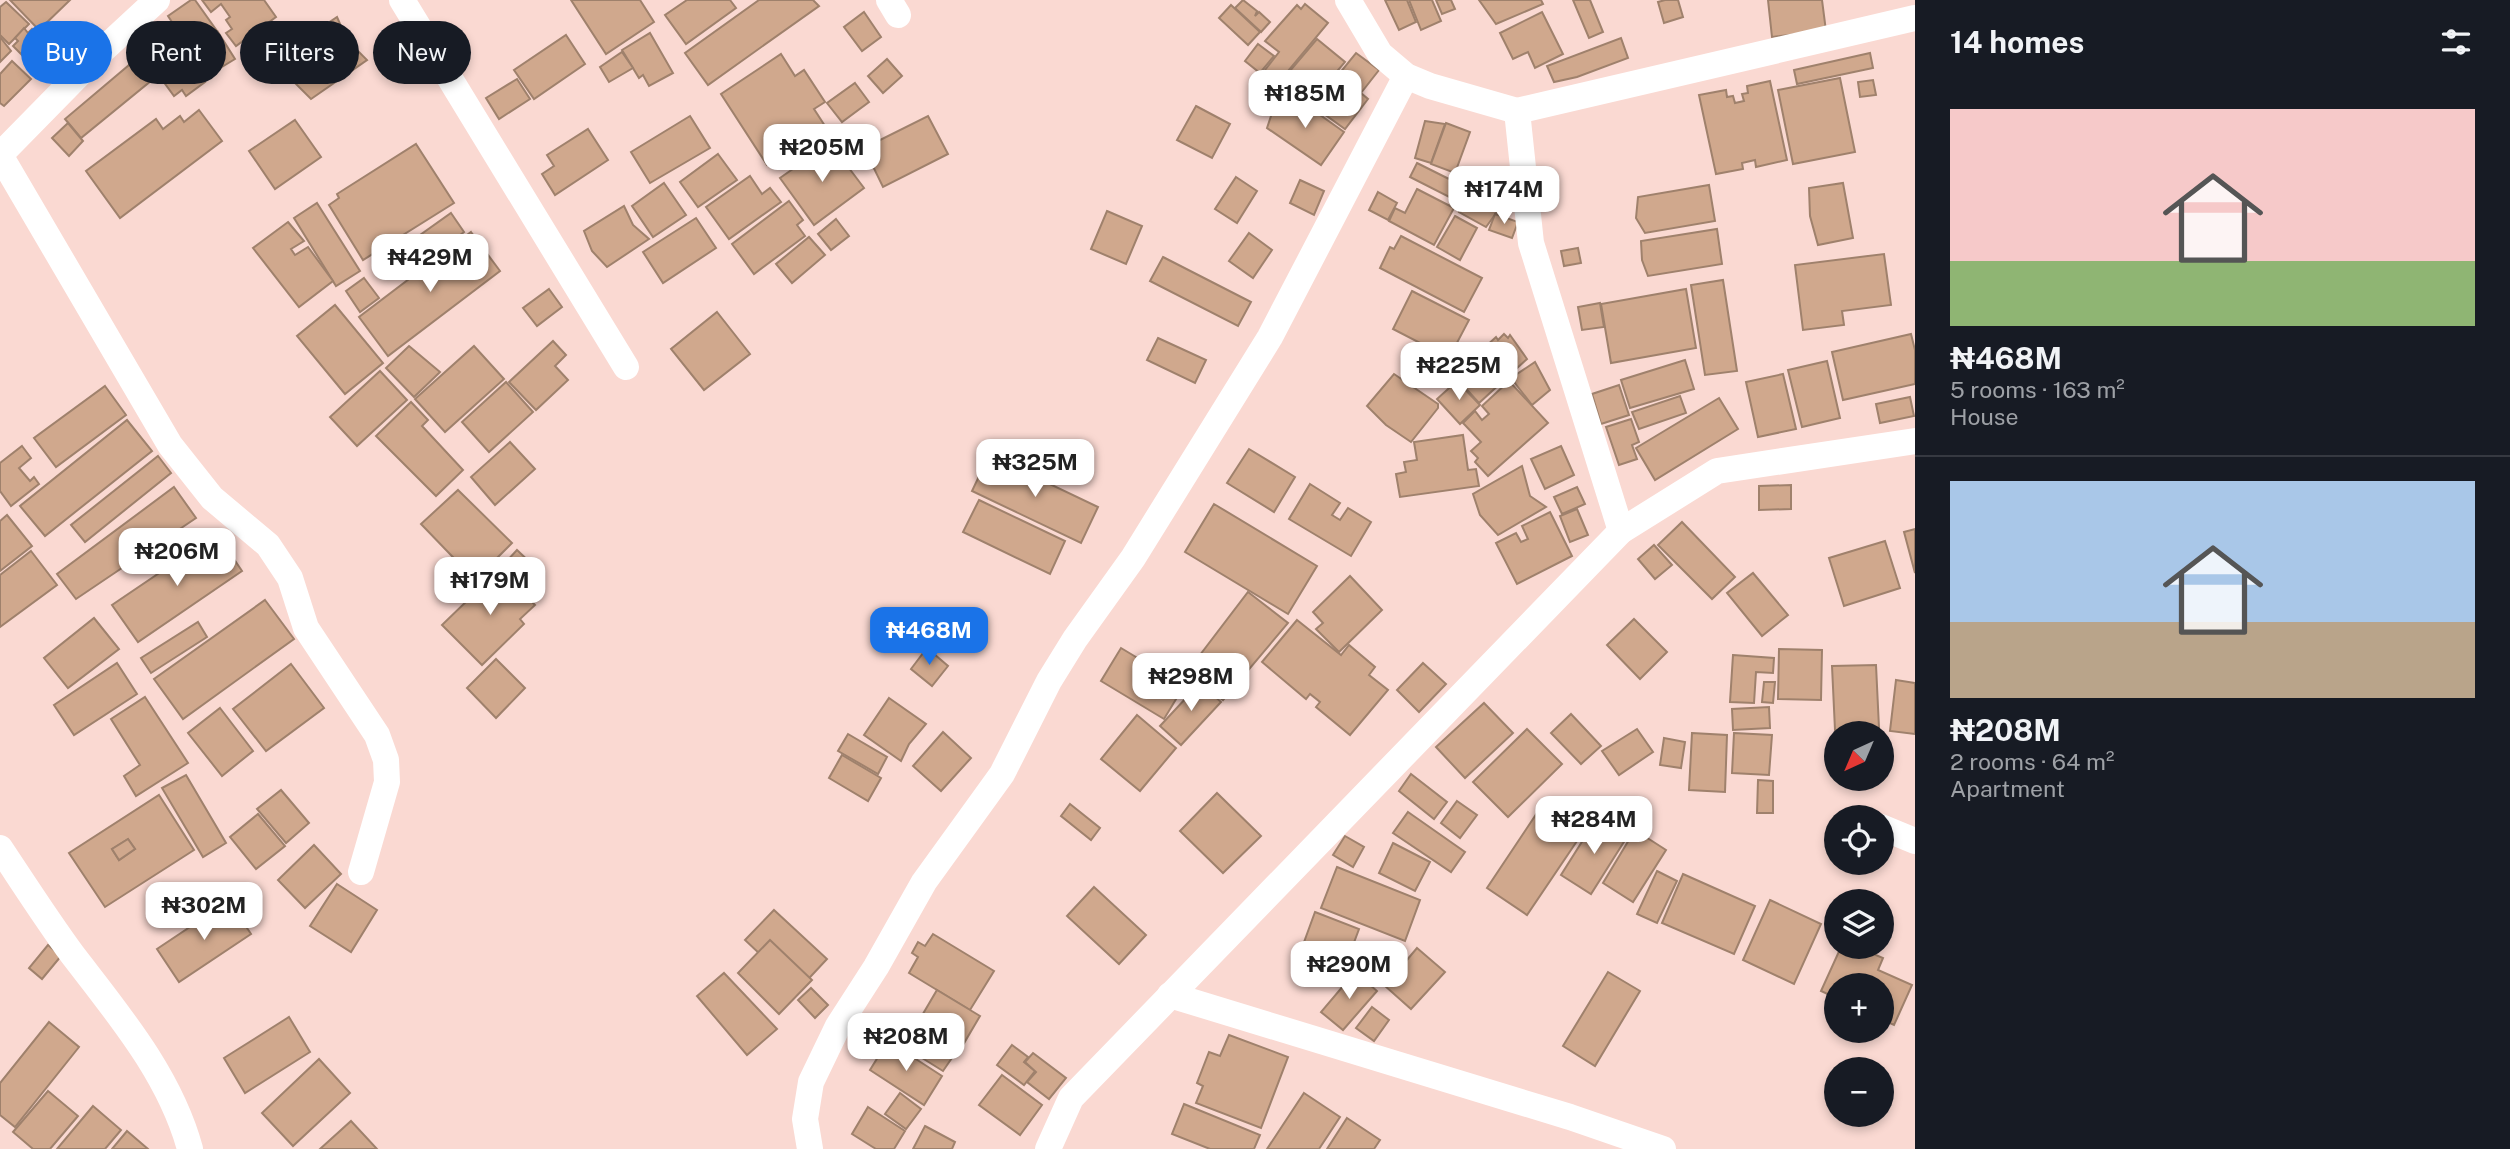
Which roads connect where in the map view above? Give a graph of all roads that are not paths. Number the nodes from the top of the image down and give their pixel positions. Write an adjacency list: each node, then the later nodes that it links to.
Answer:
1 (157, 0): 7 (street)
2 (402, 0): 8 (street)
3 (1348, 0): 5 (street)
4 (1915, 18): 6 (street)
5 (1406, 76): 6 (street); 17 (street)
6 (1517, 111): 10 (street)
7 (0, 155): 14 (street)
8 (626, 367)
9 (1915, 441): 10 (street)
10 (1621, 531): 15 (street)
11 (1894, 832): 12 (street)
12 (1915, 841)
13 (0, 848): 16 (street)
14 (361, 872)
15 (1170, 995): 18 (street); 19 (street)
16 (190, 1149)
17 (810, 1149)
18 (1048, 1149)
19 (1663, 1149)

